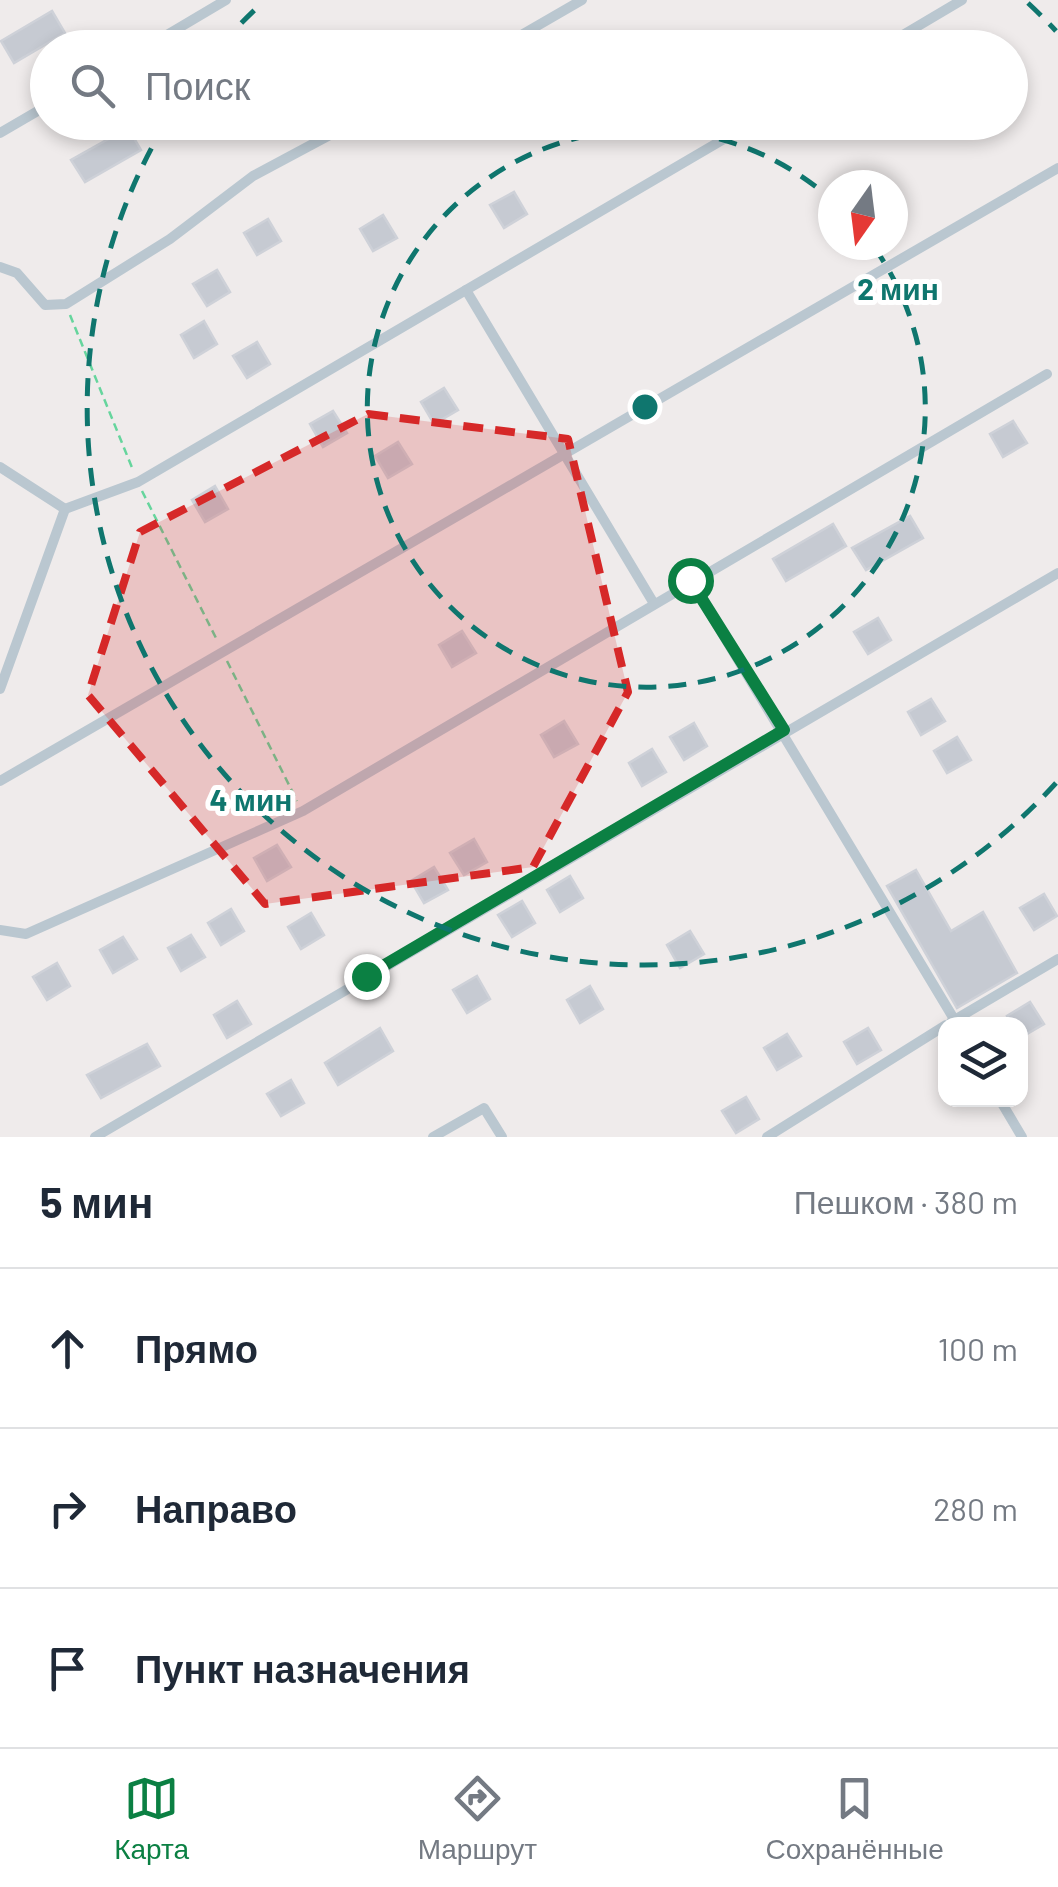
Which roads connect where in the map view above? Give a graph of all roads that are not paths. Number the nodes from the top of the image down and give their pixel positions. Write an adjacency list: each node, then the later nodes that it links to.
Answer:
1 (226, 0): 4 (street)
2 (582, 0): 5 (street)
3 (962, 0): 6 (street)
4 (175, 30)
5 (530, 30)
6 (911, 30)
7 (30, 116): 8 (street)
8 (0, 133)
9 (320, 140): 12 (street)
10 (722, 140): 13 (street)
11 (1058, 168): 15 (street)
12 (0, 266)
13 (466, 290): 15 (street); 17 (street)
14 (1047, 374): 19 (street)
15 (566, 454): 20 (street); 23 (street)
16 (0, 466): 17 (street)
17 (65, 509): 21 (street)
18 (1058, 572): 22 (street)
19 (690, 580): 20 (street); 22 (street)
20 (653, 602): 24 (street)
21 (0, 689)
22 (784, 730): 26 (street); 30 (street)
23 (0, 781)
24 (0, 930)
25 (1058, 960): 27 (street)
26 (948, 1017)
27 (961, 1017)
28 (938, 1031): 33 (street)
29 (1004, 1107): 34 (street)
30 (95, 1137)
31 (433, 1137): 32 (street)
32 (502, 1137)
33 (767, 1137)
34 (1022, 1137)

